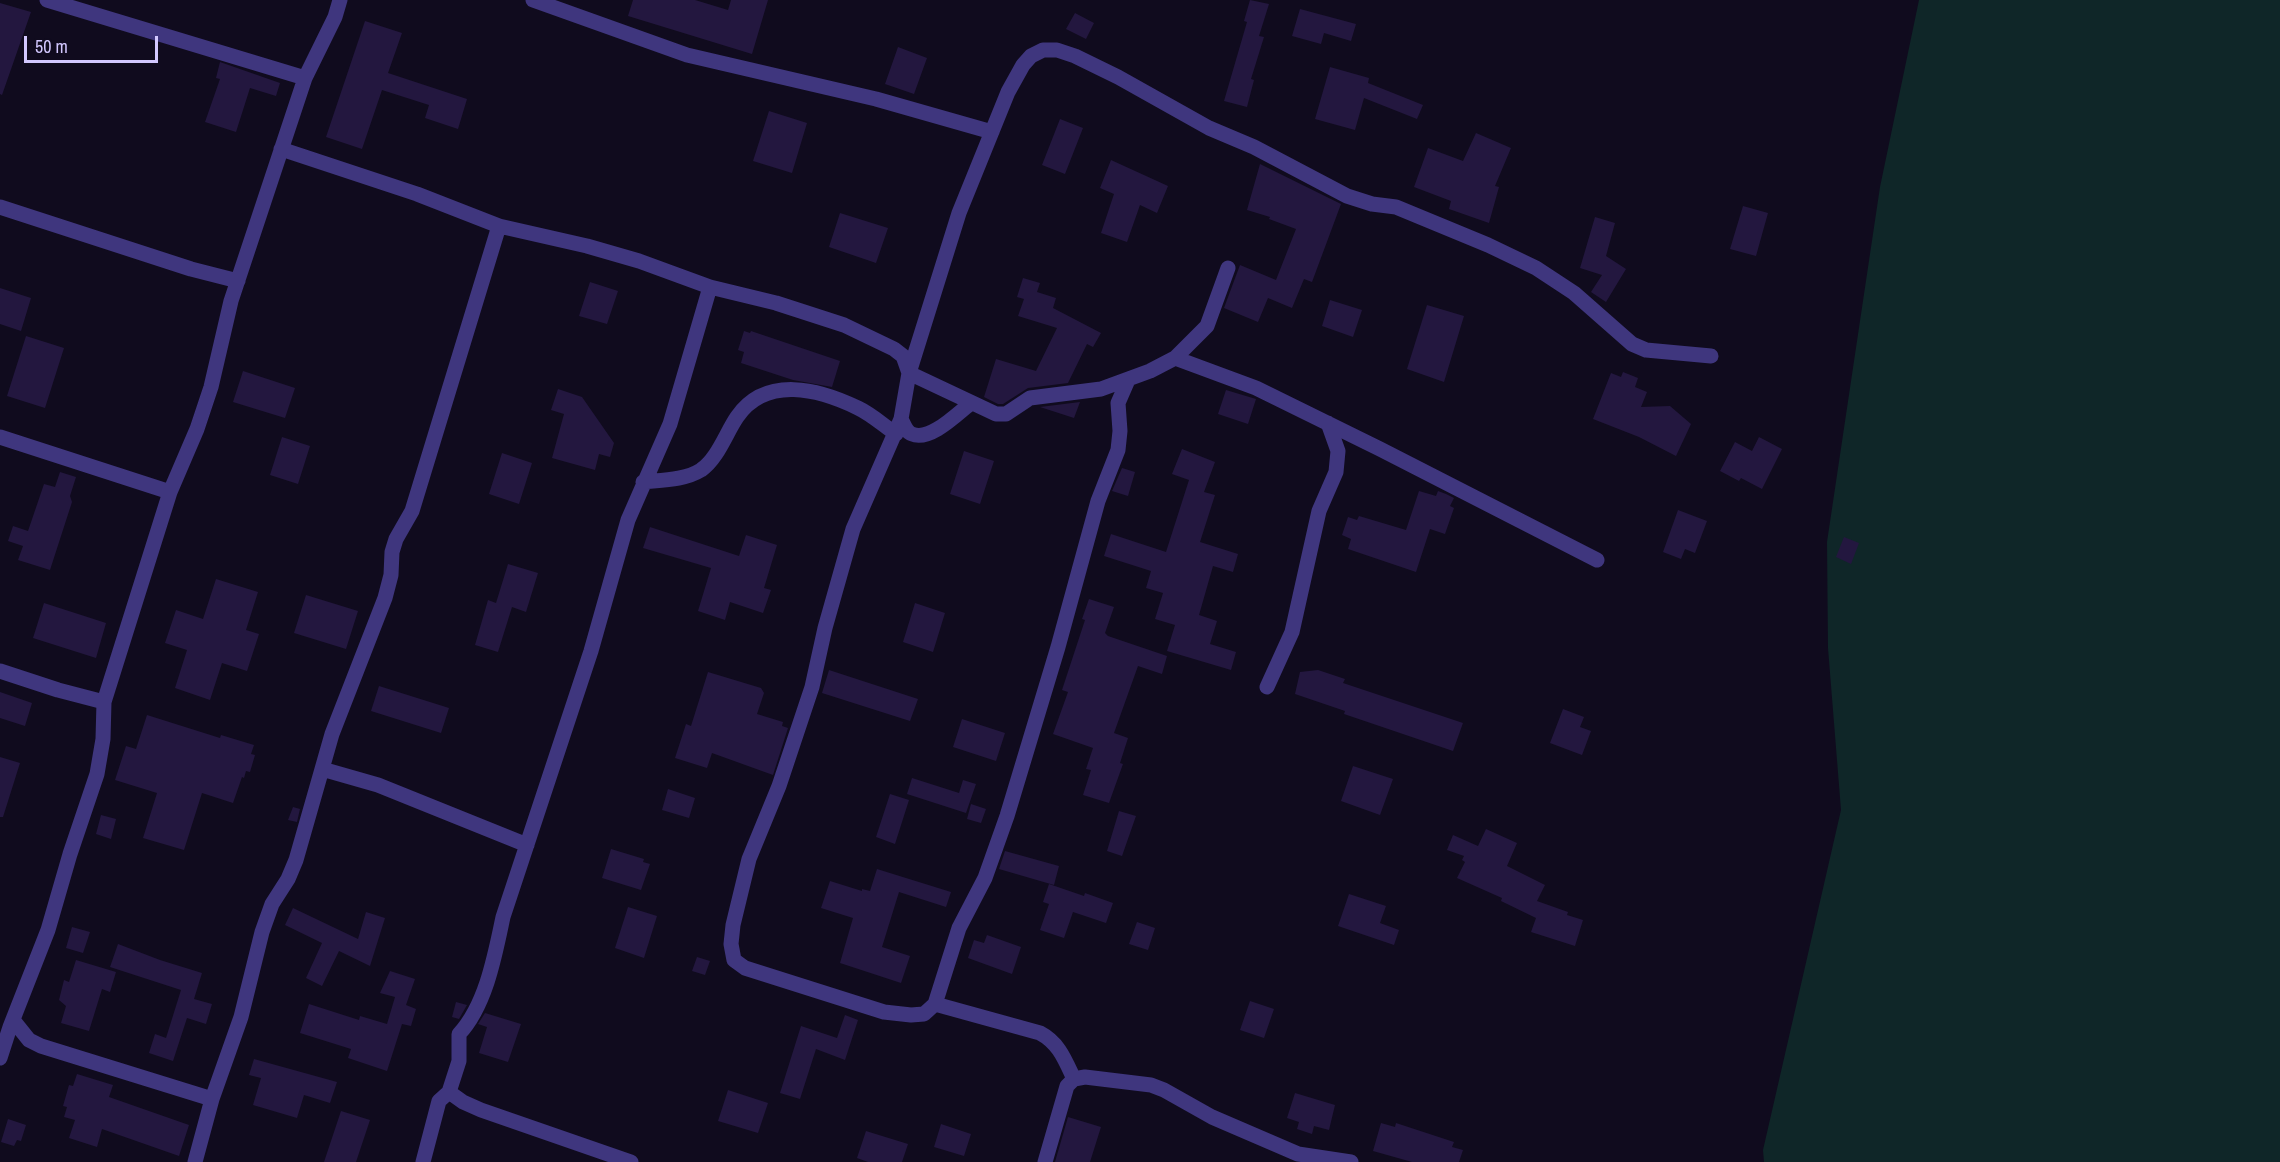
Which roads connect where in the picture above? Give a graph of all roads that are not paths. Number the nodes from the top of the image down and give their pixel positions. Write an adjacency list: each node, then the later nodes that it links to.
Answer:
1 (47, 0): 4 (street)
2 (340, 0): 4 (street)
3 (533, 0): 5 (street)
4 (305, 78): 6 (street)
5 (992, 132): 12 (street); 14 (street)
6 (281, 149): 8 (street); 10 (street)
7 (0, 207): 10 (street)
8 (499, 226): 11 (street); 29 (street)
9 (1228, 268): 13 (street)
10 (238, 281): 24 (street)
11 (710, 288): 14 (street); 23 (street)
12 (1711, 356)
13 (1175, 358): 15 (street); 20 (street)
14 (909, 373): 17 (street); 19 (street)
15 (1128, 380): 16 (street); 18 (street)
16 (1101, 389): 17 (street); 18 (street)
17 (971, 403): 19 (street)
18 (1118, 403): 31 (street)
19 (901, 419): 21 (street)
20 (1328, 423): 25 (street); 27 (street)
21 (896, 434): 23 (street); 31 (street)
22 (0, 437): 24 (street)
23 (644, 482): 30 (street)
24 (170, 492): 28 (street)
25 (1597, 560)
26 (0, 671): 28 (street)
27 (1268, 687)
28 (104, 702): 32 (street)
29 (322, 769): 30 (street); 36 (street)
30 (527, 845): 35 (street)
31 (935, 1004): 34 (street)
32 (13, 1020): 33 (street); 36 (street)
33 (0, 1058)
34 (1074, 1078): 40 (street); 41 (street)
35 (449, 1092): 38 (street); 39 (street)
36 (212, 1098): 37 (street)
37 (195, 1162)
38 (423, 1162)
39 (632, 1162)
40 (1045, 1162)
41 (1351, 1162)

